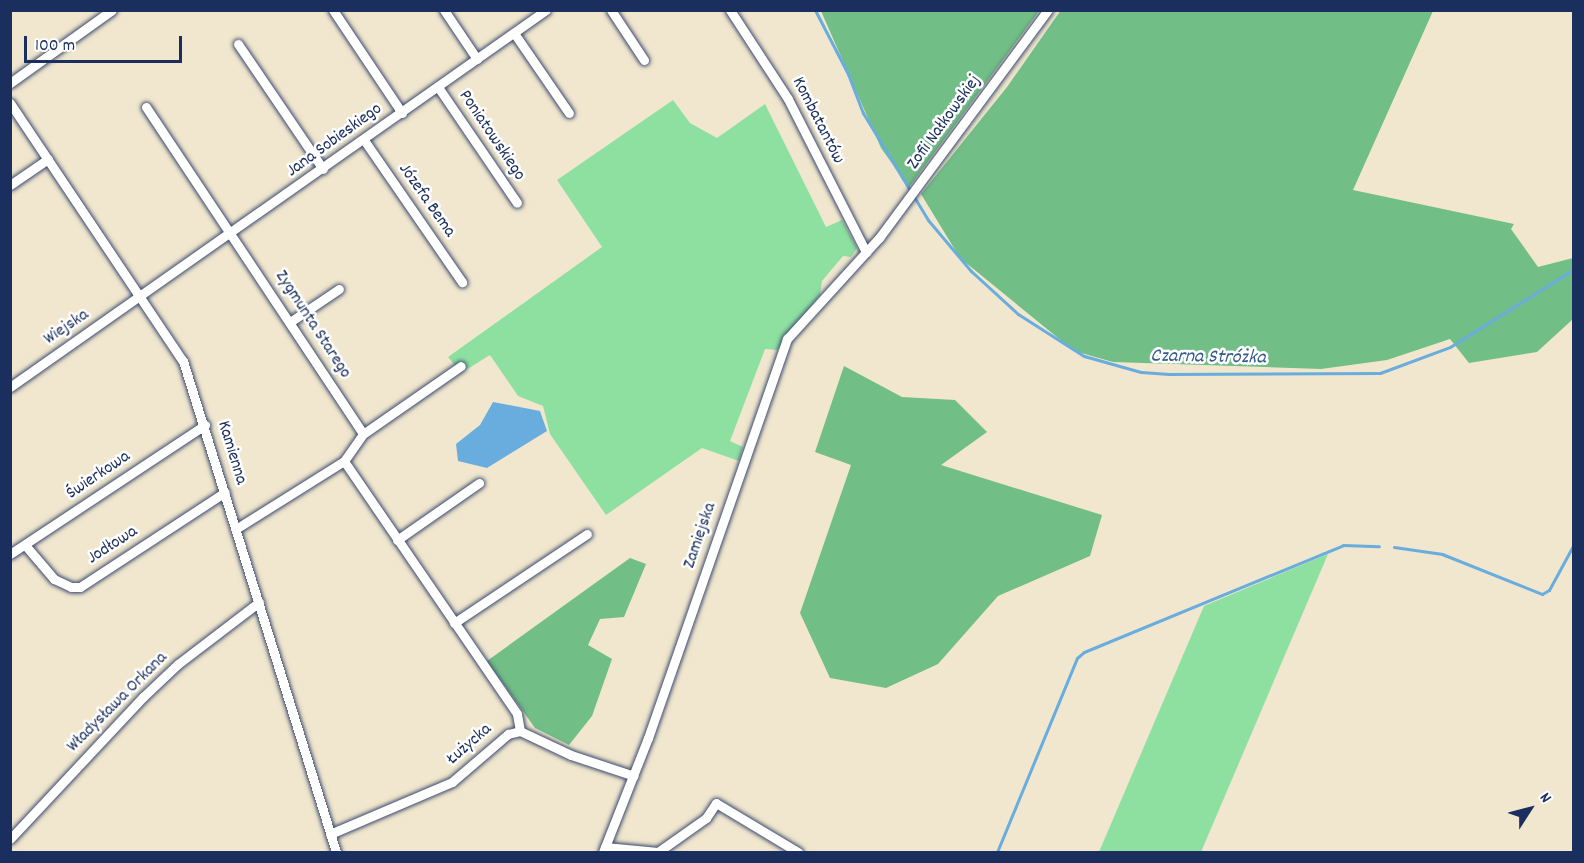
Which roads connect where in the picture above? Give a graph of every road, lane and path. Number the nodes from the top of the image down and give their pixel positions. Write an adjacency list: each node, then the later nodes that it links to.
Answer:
1 (112, 10): 12 (street)
2 (333, 10): 16 (street)
3 (444, 10): 10 (street)
4 (546, 10): 8 (street, Jana Sobieskiego)
5 (611, 10): 11 (street)
6 (729, 10): 24 (street, Kombatantów)
7 (1048, 10): 24 (street, Zofii Nałkowskiej)
8 (514, 33): 10 (street, Jana Sobieskiego); 17 (street)
9 (238, 44): 20 (street)
10 (477, 59): 13 (street, Jana Sobieskiego)
11 (644, 60)
12 (10, 83)
13 (438, 87): 16 (street, Jana Sobieskiego); 22 (street, Poniatowskiego)
14 (10, 103): 19 (street, Kamienna)
15 (146, 107): 23 (street, Zygmunta Starego)
16 (402, 113): 18 (street, Jana Sobieskiego)
17 (569, 113)
18 (364, 140): 20 (street, Jana Sobieskiego); 25 (street, Józefa Bema)
19 (48, 159): 21 (street); 27 (street, Kamienna)
20 (323, 169): 23 (street, Jana Sobieskiego)
21 (10, 185)
22 (517, 203)
23 (233, 234): 27 (street, Jana Sobieskiego); 28 (street, Zygmunta Starego)
24 (866, 252): 44 (street, Zamiejska)
25 (462, 282)
26 (339, 289): 28 (street)
27 (143, 297): 30 (street, Wiejska); 31 (street, Kamienna)
28 (290, 322): 32 (street, Zygmunta Starego)
29 (461, 366): 32 (street)
30 (10, 387)
31 (205, 425): 35 (street, Kamienna); 39 (street, Świerkowa)
32 (363, 434): 33 (street)
33 (344, 461): 36 (street); 38 (street)
34 (479, 483): 38 (street)
35 (225, 492): 36 (street, Kamienna); 39 (street, Jodłowa)
36 (237, 528): 41 (street, Kamienna)
37 (587, 534): 42 (street)
38 (396, 540): 42 (street)
39 (25, 545): 40 (street, Świerkowa)
40 (10, 554)
41 (259, 602): 45 (street, Kamienna); 46 (street, Władysława Orkana)
42 (454, 623): 43 (street)
43 (520, 731): 44 (street, Łużycka); 45 (street, Łużycka)
44 (634, 776): 47 (street, Zamiejska)
45 (330, 834): 48 (street, Kamienna)
46 (10, 839)
47 (604, 850): 49 (street)
48 (336, 852)
49 (798, 852)

